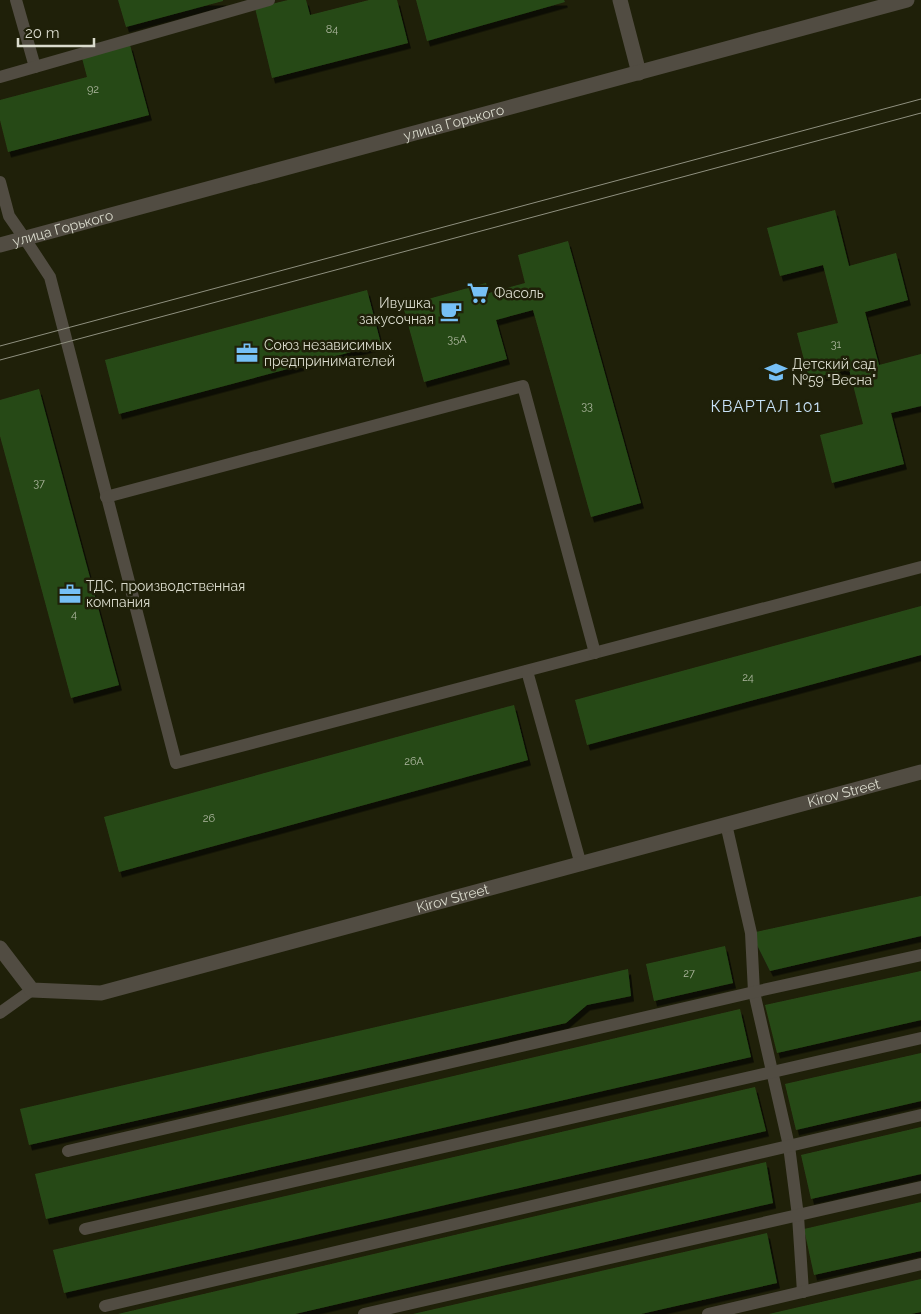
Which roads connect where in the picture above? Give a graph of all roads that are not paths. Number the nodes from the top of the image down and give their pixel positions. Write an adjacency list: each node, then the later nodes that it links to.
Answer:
1 (16, 0): 5 (lane)
2 (269, 0): 5 (lane)
3 (620, 0): 6 (street)
4 (907, 0): 6 (street, улица Горького)
5 (35, 67): 7 (lane)
6 (639, 72): 9 (street, улица Горького)
7 (0, 77)
8 (0, 182): 9 (lane)
9 (26, 239): 10 (street, улица Горького); 11 (lane)
10 (0, 245)
11 (106, 497): 13 (lane); 14 (lane)
12 (921, 568): 13 (lane)
13 (595, 653): 14 (lane)
14 (527, 671): 17 (lane)
15 (921, 772): 16 (street, Kirov Street)
16 (726, 824): 17 (street, Kirov Street); 21 (lane)
17 (581, 865): 20 (street, Kirov Street)
18 (0, 948): 20 (street)
19 (921, 955): 21 (lane)
20 (32, 990): 22 (lane)
21 (754, 992): 24 (lane); 27 (lane)
22 (0, 1013)
23 (921, 1038): 24 (lane)
24 (773, 1072): 26 (lane); 30 (lane)
25 (921, 1115): 26 (lane)
26 (789, 1146): 29 (lane); 33 (lane)
27 (68, 1152)
28 (921, 1187): 29 (lane)
29 (798, 1216): 32 (lane); 34 (lane)
30 (85, 1228)
31 (921, 1264): 32 (lane)
32 (803, 1292): 35 (lane)
33 (105, 1306)
34 (364, 1314)
35 (708, 1314)

